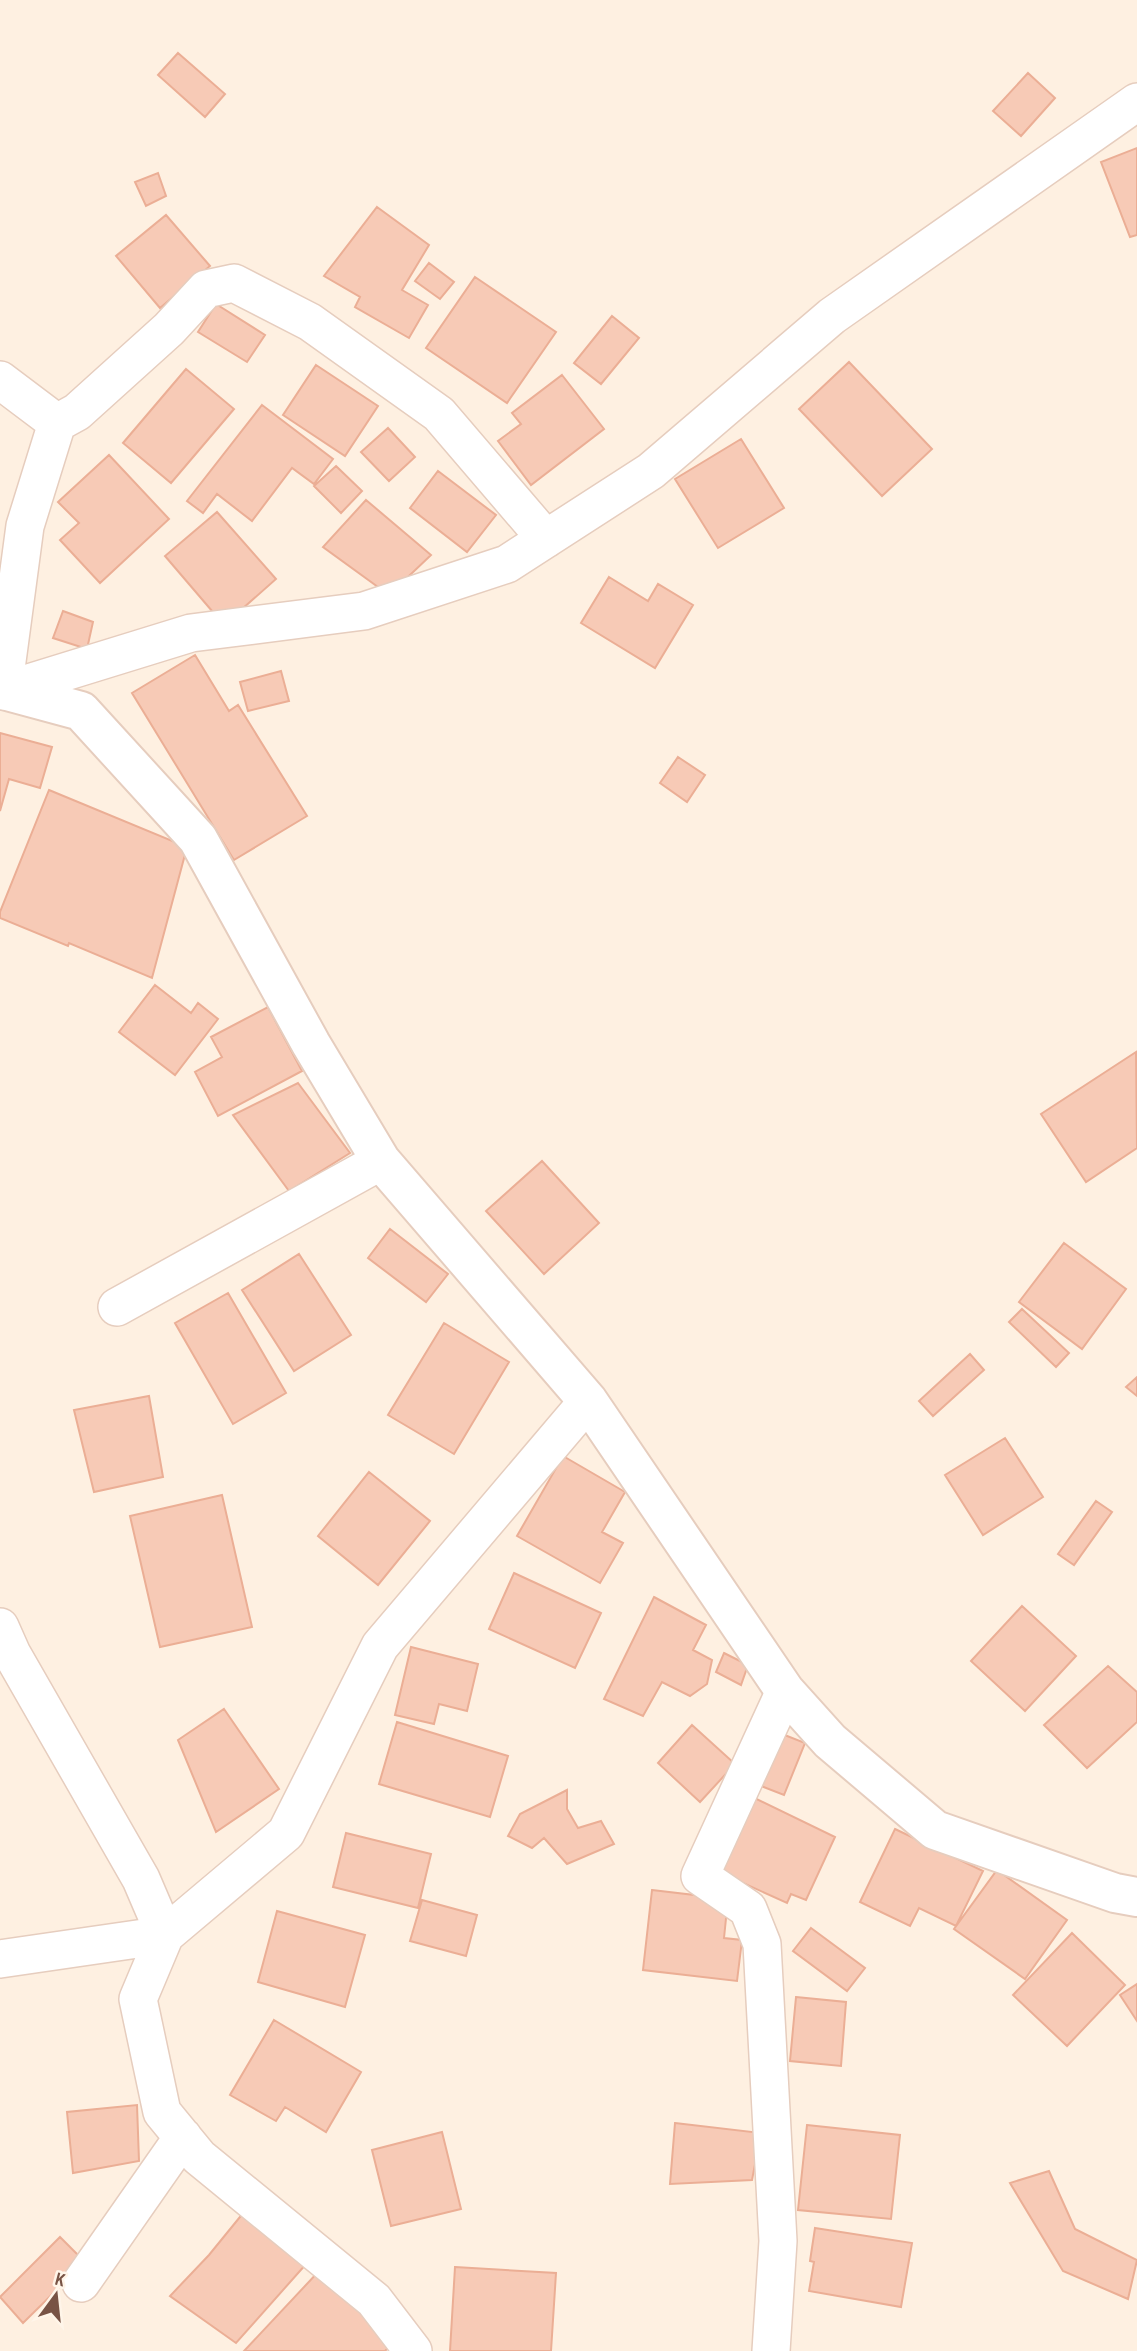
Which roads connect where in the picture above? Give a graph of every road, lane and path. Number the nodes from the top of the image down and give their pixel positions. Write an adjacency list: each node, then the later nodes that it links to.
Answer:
1 (1137, 102): 4 (street)
2 (0, 380): 3 (street)
3 (57, 424): 4 (street); 5 (street)
4 (546, 539): 5 (street)
5 (2, 690): 6 (street)
6 (381, 1161): 7 (street); 8 (street)
7 (117, 1307)
8 (588, 1401): 10 (street); 12 (street)
9 (4, 1645): 12 (street)
10 (785, 1691): 11 (street); 17 (street)
11 (1137, 1897)
12 (165, 1935): 13 (street); 14 (street)
13 (0, 1959)
14 (183, 2137): 15 (street); 16 (street)
15 (81, 2283)
16 (412, 2351)
17 (771, 2351)

